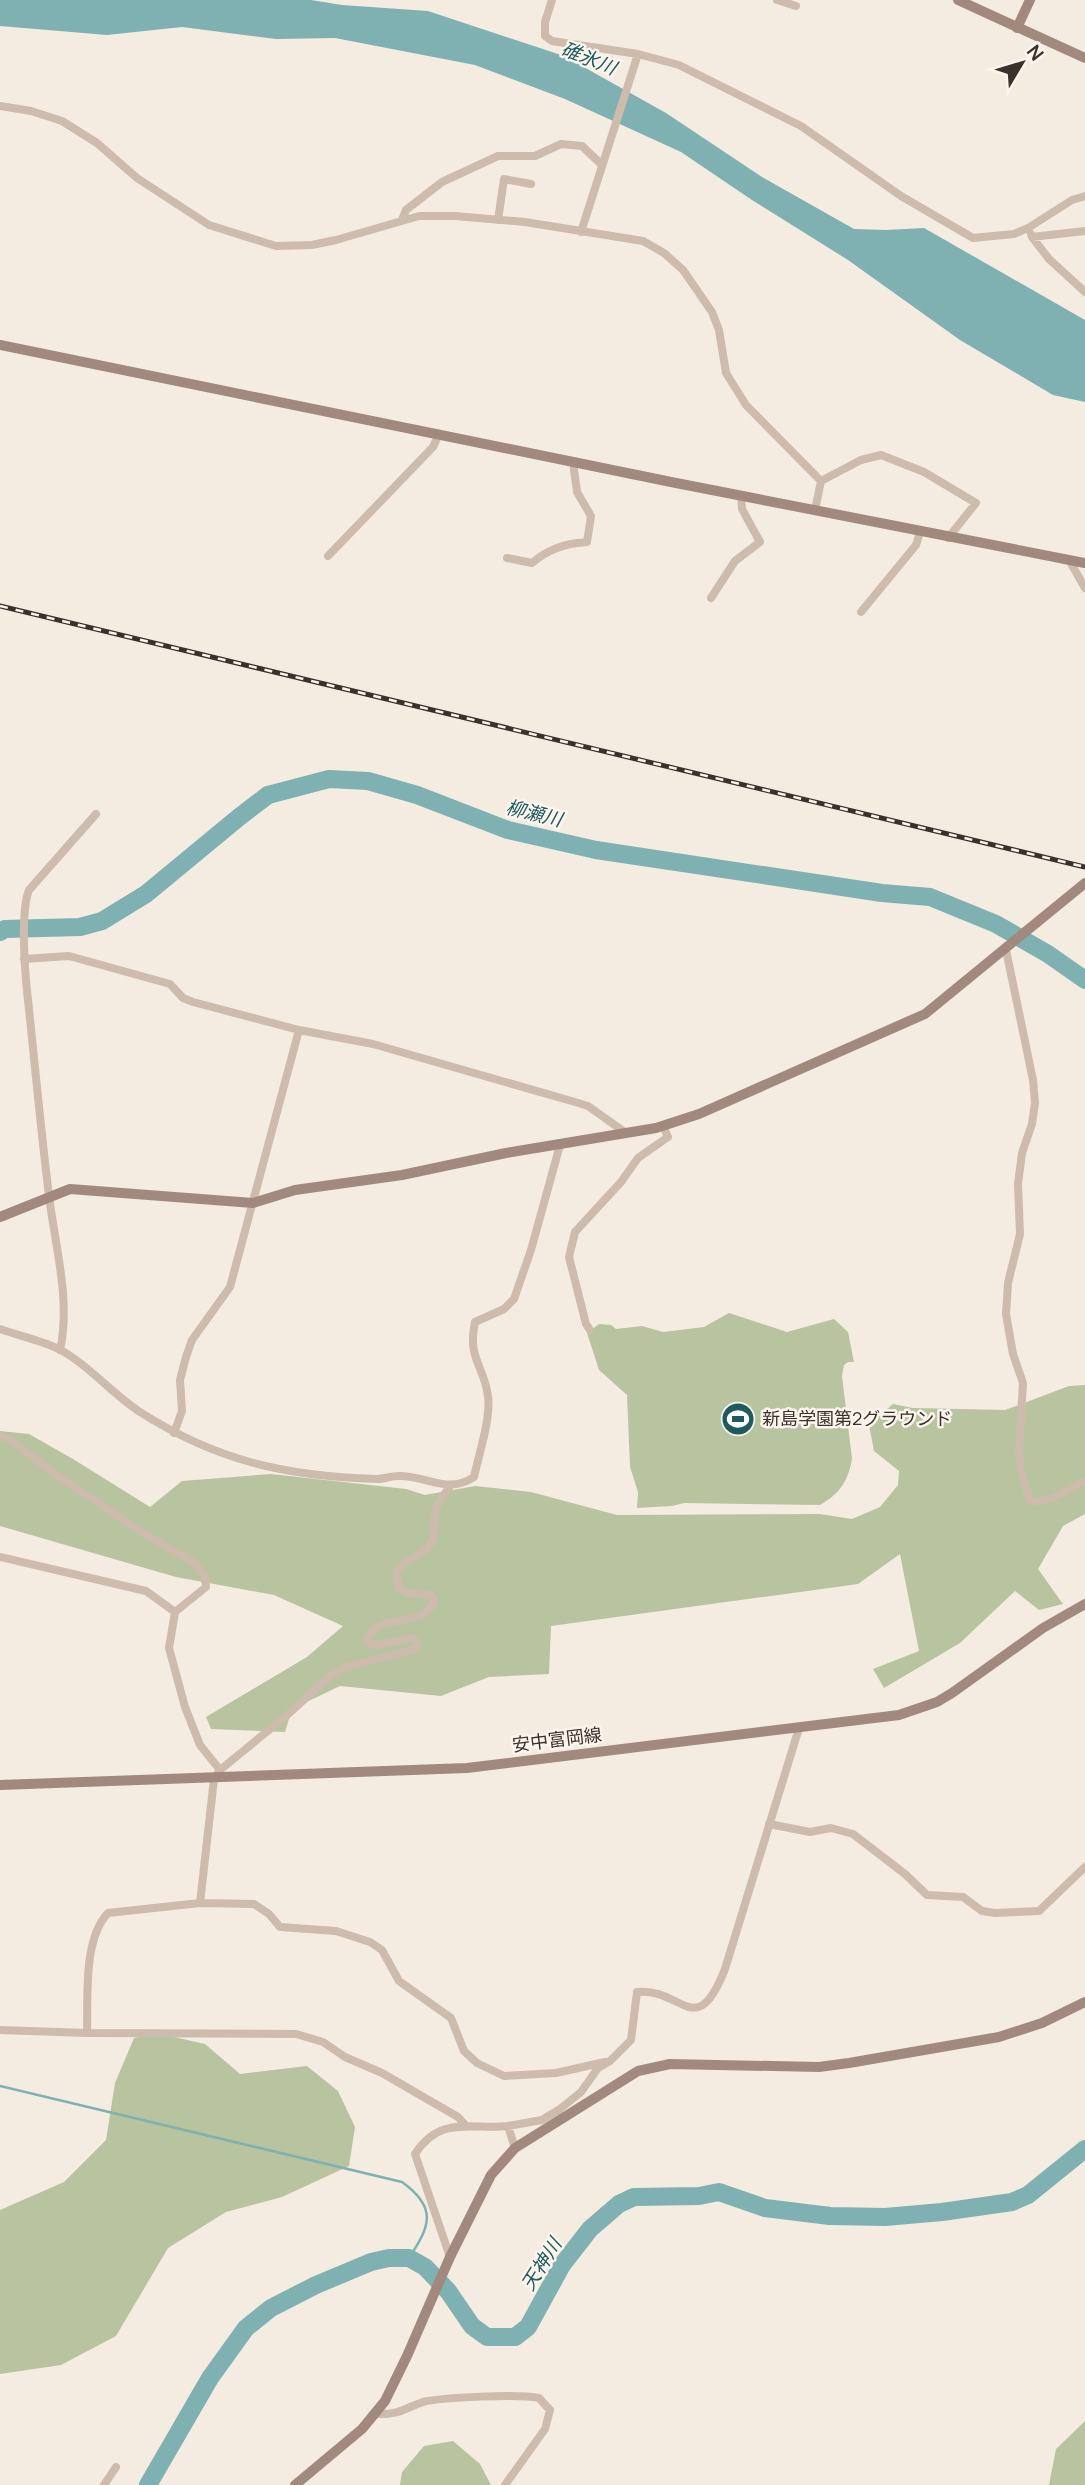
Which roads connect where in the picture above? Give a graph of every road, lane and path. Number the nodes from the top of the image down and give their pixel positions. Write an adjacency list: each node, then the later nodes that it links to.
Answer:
1 (552, 0): 7 (street)
2 (777, 0): 5 (street)
3 (958, 0): 6 (street)
4 (1030, 0): 6 (street)
5 (796, 6)
6 (1017, 28): 8 (street)
7 (637, 57): 10 (street); 15 (street)
8 (1085, 58)
9 (0, 106): 13 (street)
10 (603, 162): 13 (street); 17 (street)
11 (531, 184): 14 (street)
12 (1085, 196): 15 (street)
13 (402, 220): 14 (street)
14 (498, 220): 17 (street)
15 (1028, 228): 18 (street)
16 (1085, 231): 18 (street)
17 (581, 232): 23 (street)
18 (1032, 237): 19 (street)
19 (1085, 292)
20 (0, 345): 21 (street)
21 (439, 434): 22 (street); 28 (street)
22 (573, 462): 24 (street); 29 (street)
23 (821, 481): 25 (street); 27 (street)
24 (741, 496): 25 (street); 33 (street)
25 (814, 510): 26 (street)
26 (920, 532): 27 (street); 34 (street)
27 (948, 538): 30 (street)
28 (328, 556)
29 (507, 558)
30 (1069, 559): 31 (street); 32 (street)
31 (1085, 563)
32 (1085, 588)
33 (711, 598)
34 (861, 612)
35 (96, 814): 38 (street)
36 (1085, 883): 37 (street)
37 (1008, 948): 40 (street); 51 (street)
38 (24, 958): 39 (street); 43 (street)
39 (299, 1030): 41 (street); 44 (street)
40 (663, 1126): 41 (street); 47 (street)
41 (626, 1133): 42 (street)
42 (561, 1145): 44 (street); 52 (street)
43 (49, 1196): 44 (street); 45 (street); 48 (street)
44 (253, 1203): 49 (street)
45 (0, 1217)
46 (0, 1329): 48 (street)
47 (590, 1330)
48 (60, 1350): 49 (street)
49 (174, 1433): 52 (street)
50 (0, 1436): 55 (street)
51 (1085, 1481)
52 (451, 1485): 57 (street)
53 (0, 1558): 55 (street)
54 (1085, 1604): 56 (street, 安中富岡線)
55 (175, 1612): 57 (street)
56 (799, 1728): 57 (street, 安中富岡線); 59 (street)
57 (217, 1774): 58 (street, 安中富岡線); 61 (street)
58 (0, 1785)
59 (769, 1824): 60 (street); 65 (street)
60 (1085, 1867)
61 (200, 1903): 64 (street); 65 (street)
62 (1085, 2002): 68 (street)
63 (0, 2030): 64 (street)
64 (87, 2033): 66 (street)
65 (610, 2062): 67 (street)
66 (465, 2125): 67 (street); 69 (street)
67 (509, 2126): 68 (street)
68 (515, 2148): 69 (street)
69 (450, 2257): 70 (street)
70 (376, 2414): 73 (street); 74 (street)
71 (116, 2467): 72 (street)
72 (104, 2485)
73 (295, 2485)
74 (505, 2485)

